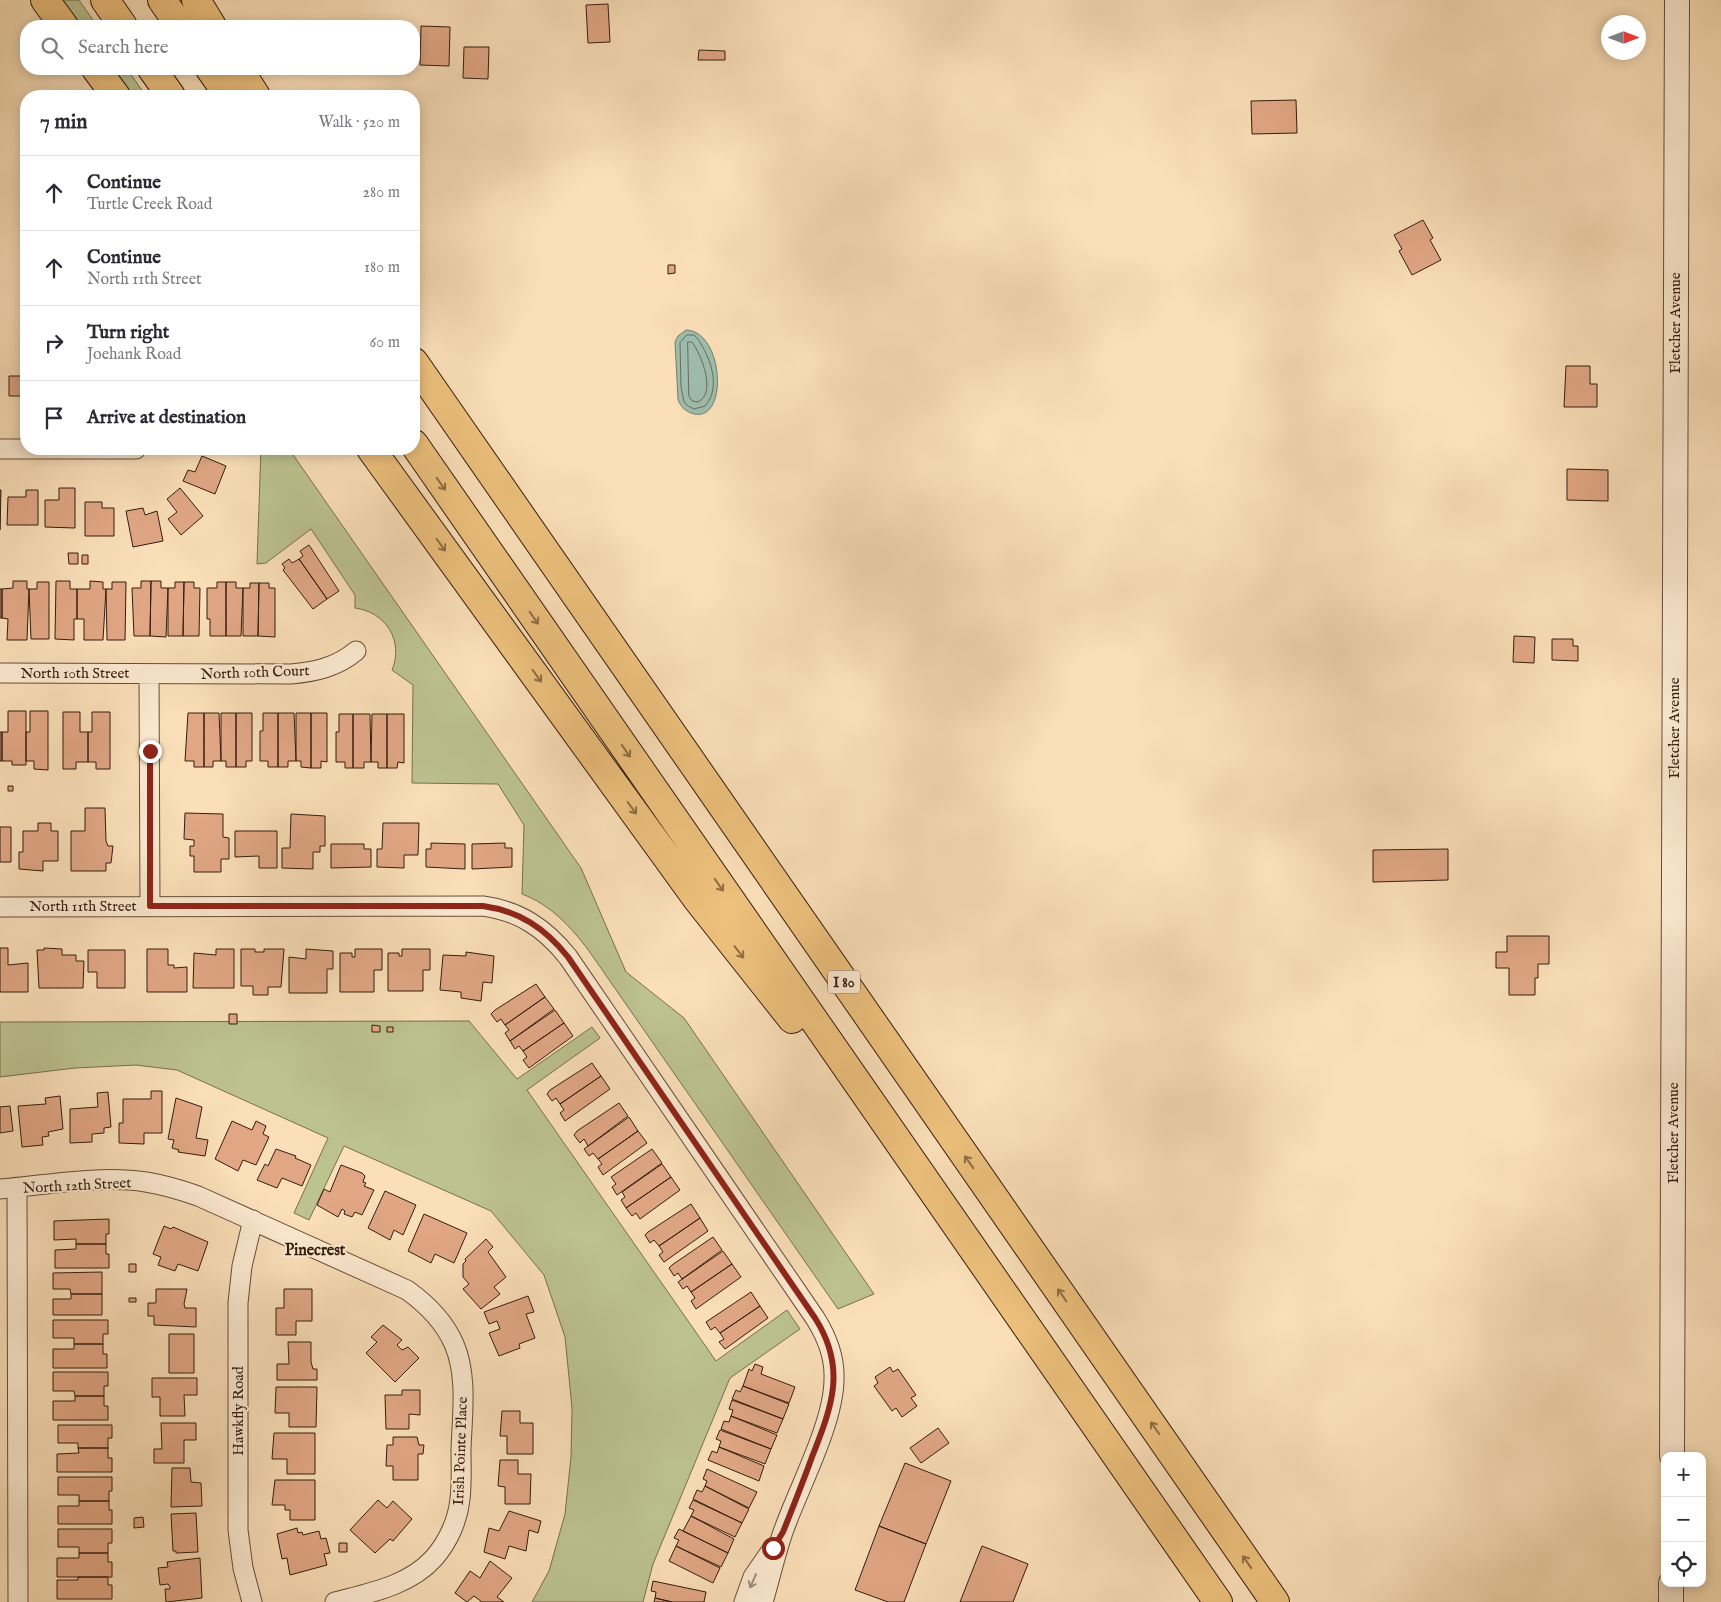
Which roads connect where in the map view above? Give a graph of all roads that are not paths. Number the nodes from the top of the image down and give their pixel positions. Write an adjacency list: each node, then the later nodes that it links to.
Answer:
1 (45, 0): 6 (highway)
2 (104, 0): 7 (highway)
3 (162, 0): 8 (highway)
4 (196, 0): 9 (highway)
5 (1677, 0): 34 (street, Fletcher Avenue)
6 (60, 20)
7 (119, 20)
8 (176, 20)
9 (208, 20)
10 (100, 75): 14 (highway)
11 (156, 75): 15 (highway)
12 (214, 75): 16 (highway)
13 (243, 75): 17 (highway)
14 (112, 90)
15 (167, 90)
16 (225, 90)
17 (252, 90)
18 (420, 365): 20 (highway)
19 (420, 371): 20 (highway, I 80)
20 (447, 409): 43 (highway, I 80, one-way to 20)
21 (0, 449): 22 (street)
22 (20, 449)
23 (420, 453): 32 (highway, one-way to 32)
24 (375, 455): 32 (highway, one-way to 32)
25 (356, 651): 27 (street, North 10th Court)
26 (0, 673): 27 (street, North 10th Street)
27 (149, 674): 29 (street)
28 (0, 906): 29 (street, North 11th Street)
29 (150, 906): 35 (street, North 11th Street)
30 (8, 1189): 31 (street, North 12th Street); 37 (street)
31 (253, 1220): 33 (street, North 12th Street); 38 (street, Hawkfly Road)
32 (964, 1236): 42 (highway)
33 (446, 1329): 39 (street, Irish Pointe Place)
34 (1672, 1452)
35 (783, 1532): 40 (street, one-way to 40); 41 (street)
36 (1671, 1587): 44 (street)
37 (18, 1602)
38 (252, 1602)
39 (335, 1602)
40 (744, 1602)
41 (763, 1602)
42 (1218, 1602)
43 (1275, 1602)
44 (1671, 1602)

